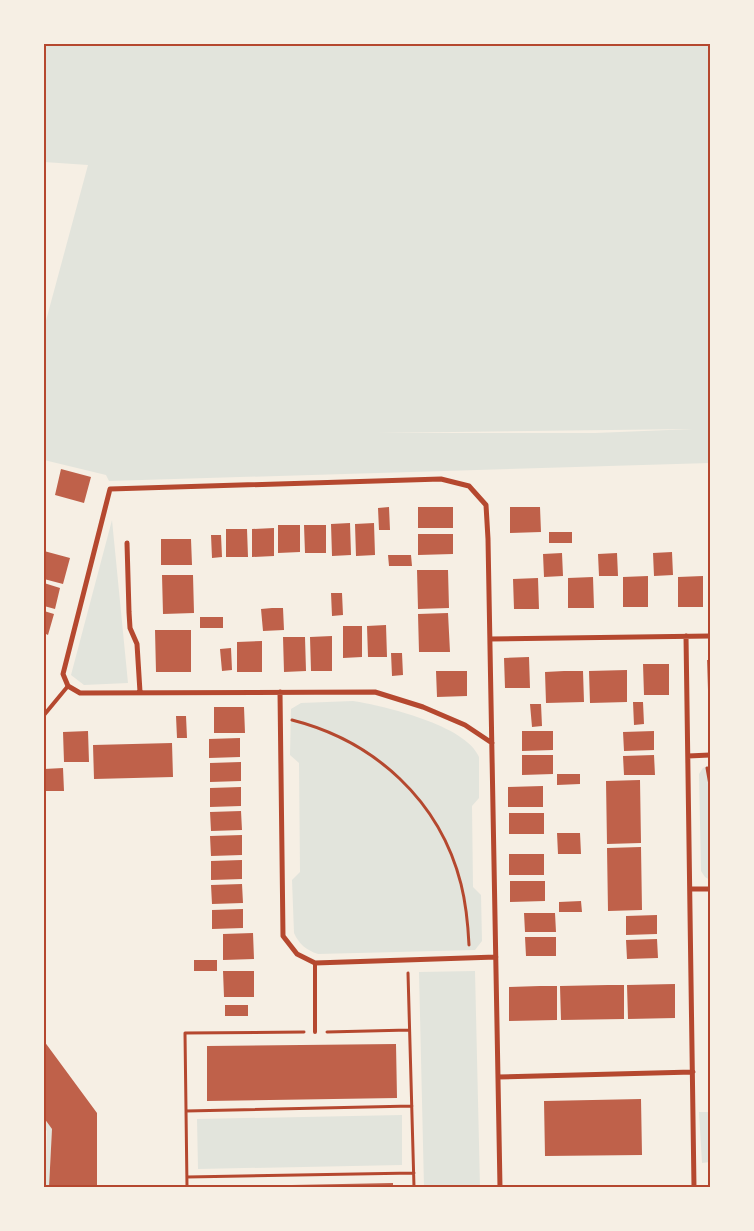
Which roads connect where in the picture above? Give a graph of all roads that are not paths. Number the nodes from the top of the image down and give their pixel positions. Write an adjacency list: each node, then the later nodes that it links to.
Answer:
1 (127, 543): 6 (street)
2 (686, 636): 3 (street); 4 (street); 11 (street)
3 (710, 636)
4 (490, 639): 5 (street); 9 (street)
5 (68, 686): 6 (street); 8 (lane)
6 (140, 692): 7 (street)
7 (280, 692): 9 (street); 15 (street)
8 (44, 715)
9 (492, 743): 14 (street)
10 (710, 755): 11 (street)
11 (688, 756): 12 (street)
12 (690, 889): 13 (street); 17 (street)
13 (710, 889)
14 (496, 957): 15 (street); 18 (street)
15 (315, 963): 16 (lane)
16 (315, 1032)
17 (693, 1072): 18 (street); 20 (street)
18 (498, 1077): 19 (street)
19 (500, 1187)
20 (694, 1187)

